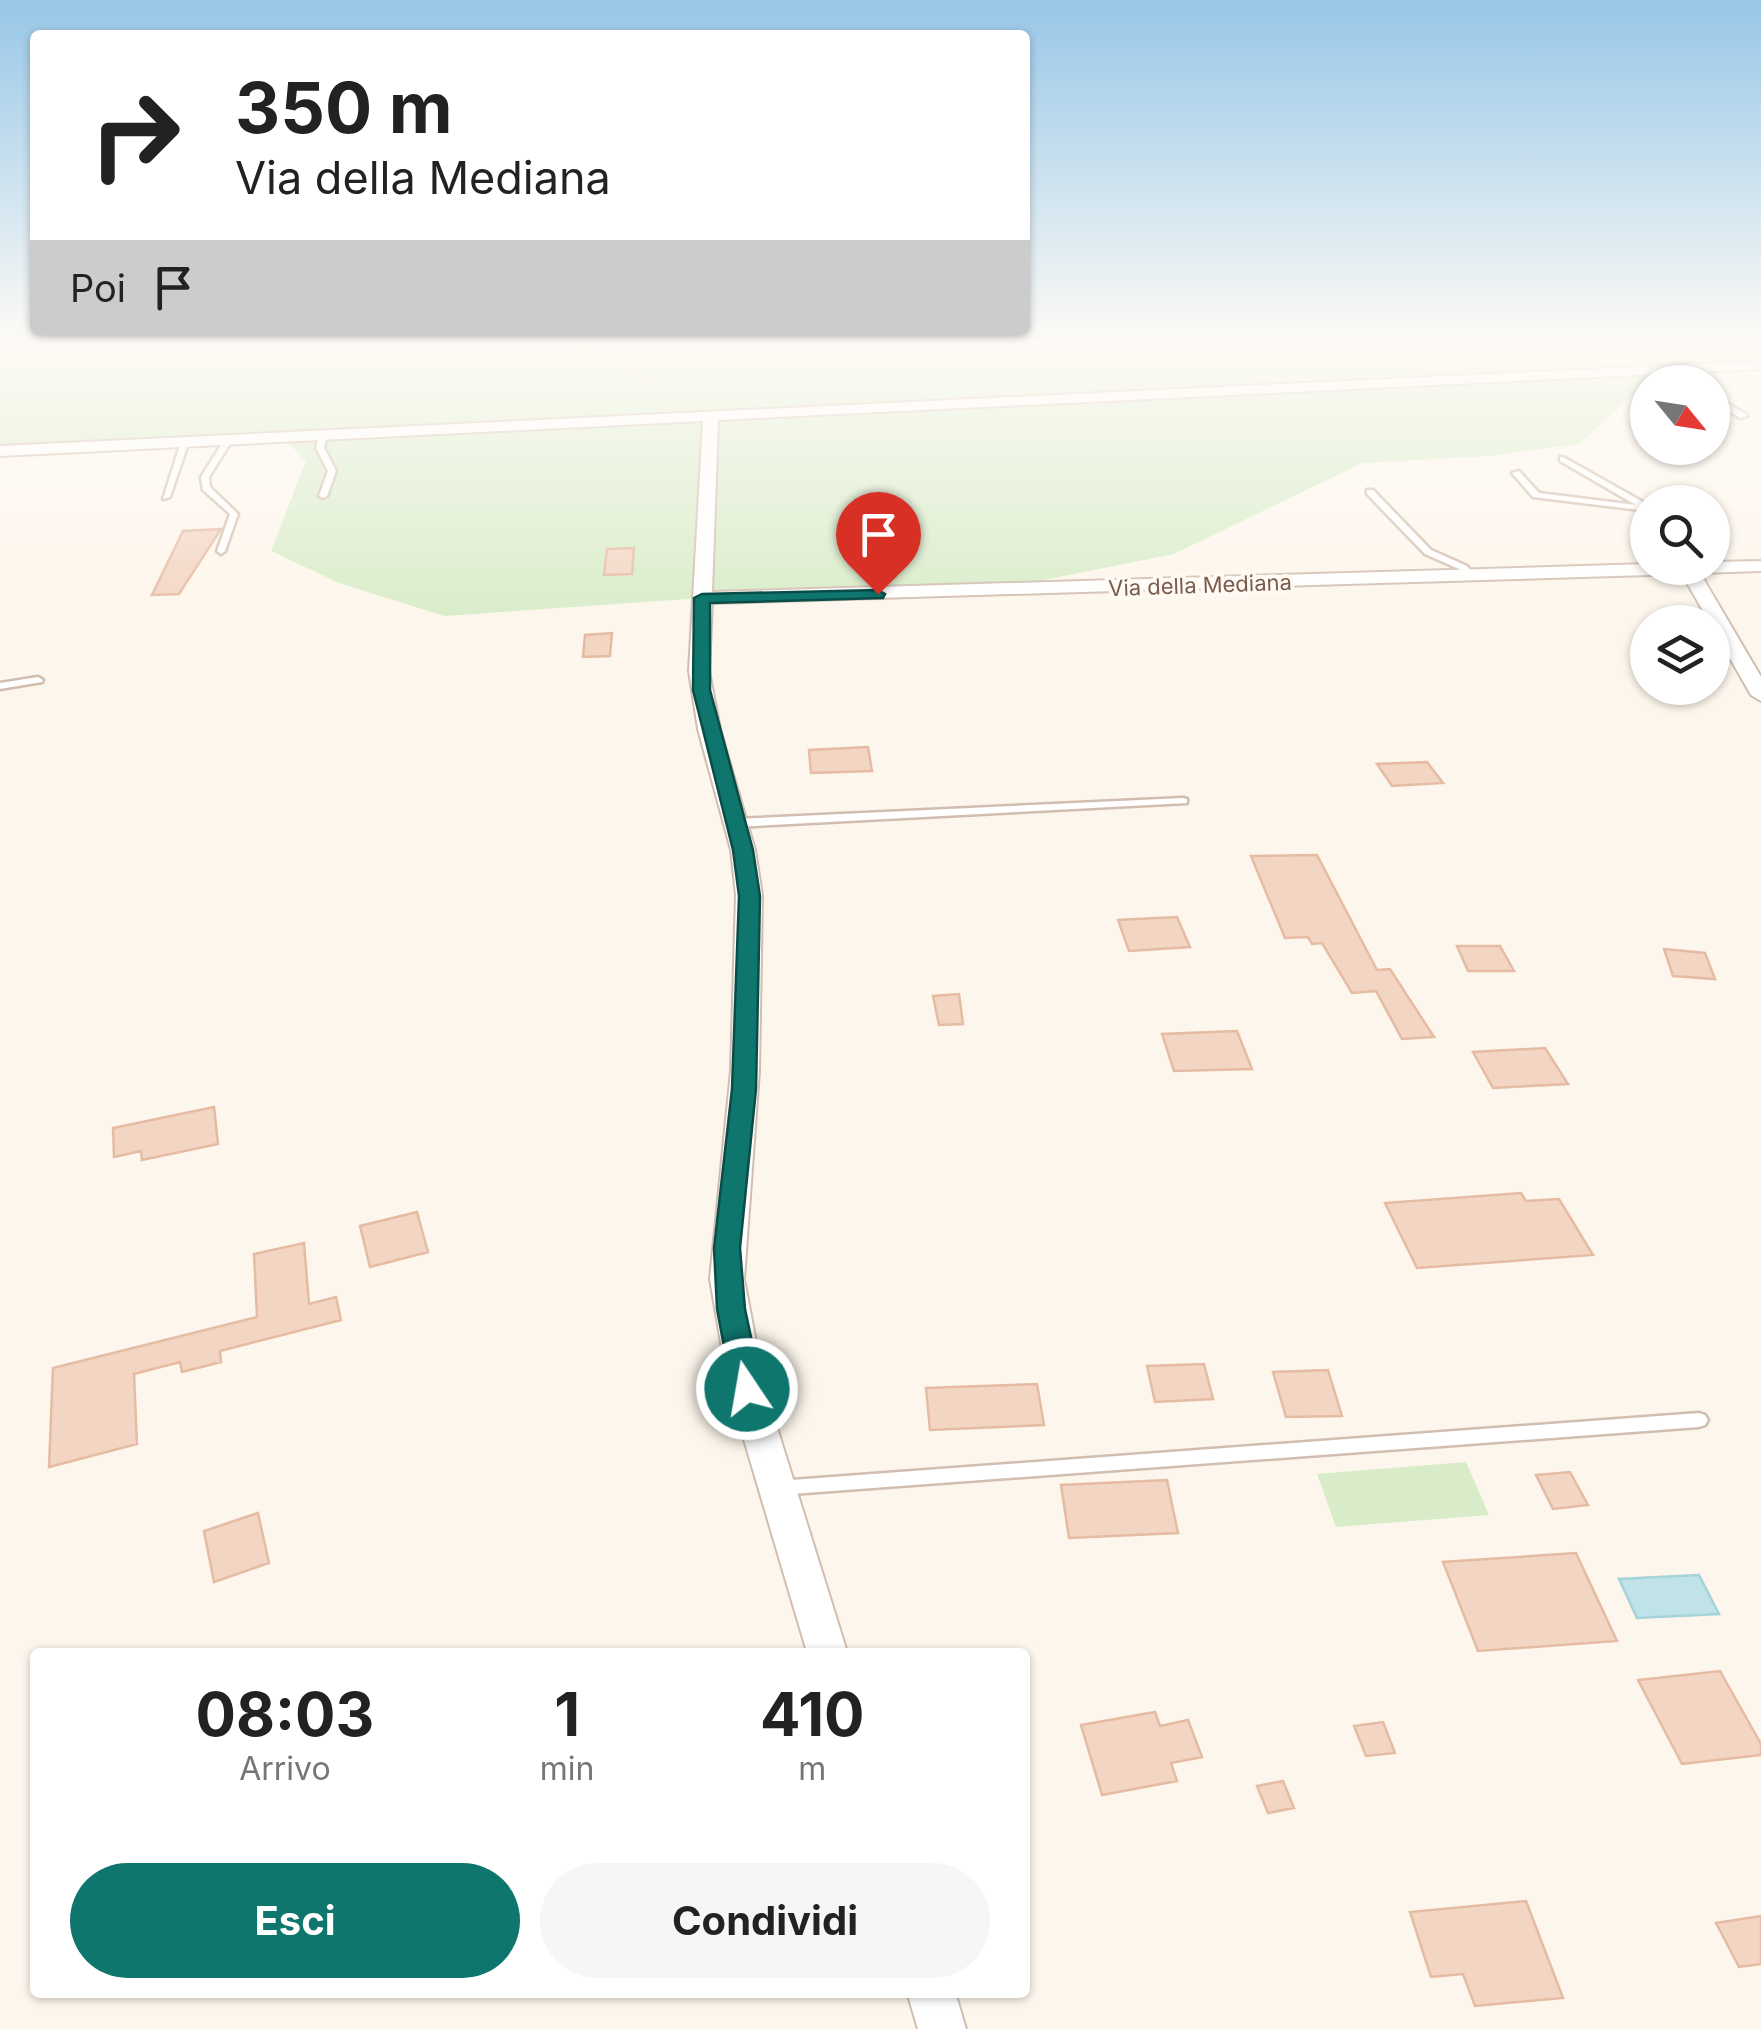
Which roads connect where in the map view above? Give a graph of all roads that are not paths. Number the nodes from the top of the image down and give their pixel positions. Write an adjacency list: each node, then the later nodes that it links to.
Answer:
1 (291, 436): 4 (street)
2 (323, 436): 10 (lane)
3 (709, 436): 20 (street)
4 (229, 439): 5 (street); 14 (lane)
5 (186, 442): 6 (street); 11 (lane)
6 (0, 451)
7 (1563, 459): 12 (lane)
8 (1516, 473): 13 (lane)
9 (1370, 492): 18 (lane)
10 (323, 496)
11 (166, 497)
12 (1630, 498)
13 (1630, 506)
14 (221, 551)
15 (1761, 566): 16 (street)
16 (1730, 567)
17 (1630, 570): 18 (street, Via della Mediana)
18 (1470, 576): 20 (street, Via della Mediana)
19 (1698, 585): 23 (street)
20 (702, 598): 25 (street)
21 (38, 680): 22 (lane)
22 (0, 686)
23 (1761, 695)
24 (1183, 801): 25 (lane)
25 (736, 823): 27 (street)
26 (1700, 1420): 27 (lane)
27 (777, 1488): 28 (street)
28 (826, 1648)
29 (932, 1998): 30 (street)
30 (942, 2029)

